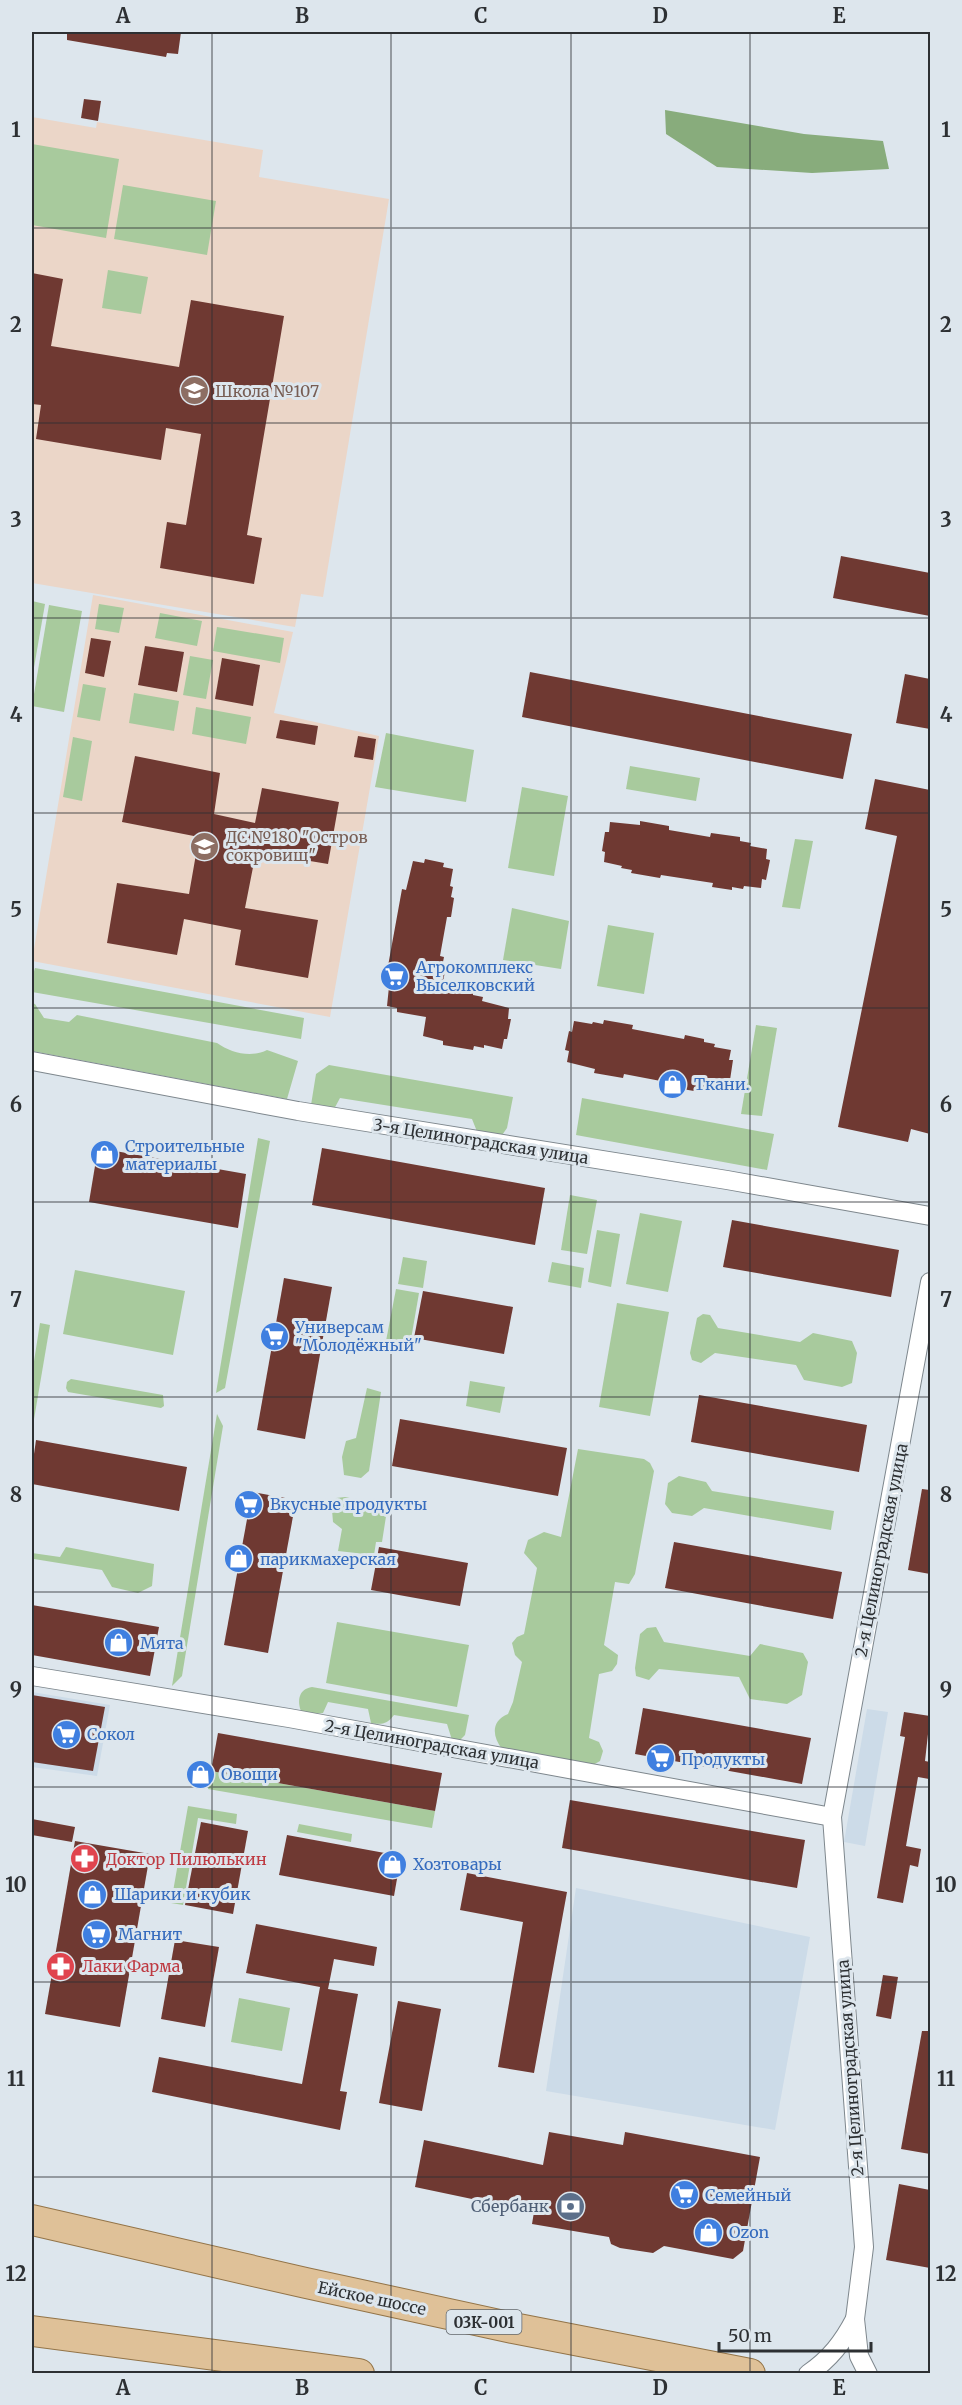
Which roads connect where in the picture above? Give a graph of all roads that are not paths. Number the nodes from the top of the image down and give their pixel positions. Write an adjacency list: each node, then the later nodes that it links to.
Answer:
1 (32, 1061): 2 (street, 3-я Целиноградская улица)
2 (930, 1216)
3 (930, 1282): 5 (street, 2-я Целиноградская улица)
4 (32, 1676): 5 (street, 2-я Целиноградская улица)
5 (832, 1817): 10 (street, 2-я Целиноградская улица)
6 (32, 2220): 8 (main road, Ейское шоссе / 03К-001)
7 (32, 2241): 8 (main road, 03К-001)
8 (220, 2264): 14 (main road, Ейское шоссе / 03К-001)
9 (32, 2316): 12 (main road)
10 (855, 2319): 15 (street, 2-я Целиноградская улица); 16 (street, 2-я Целиноградская улица)
11 (32, 2331): 12 (main road)
12 (214, 2354): 13 (main road)
13 (360, 2373)
14 (750, 2373)
15 (808, 2373)
16 (868, 2373)

